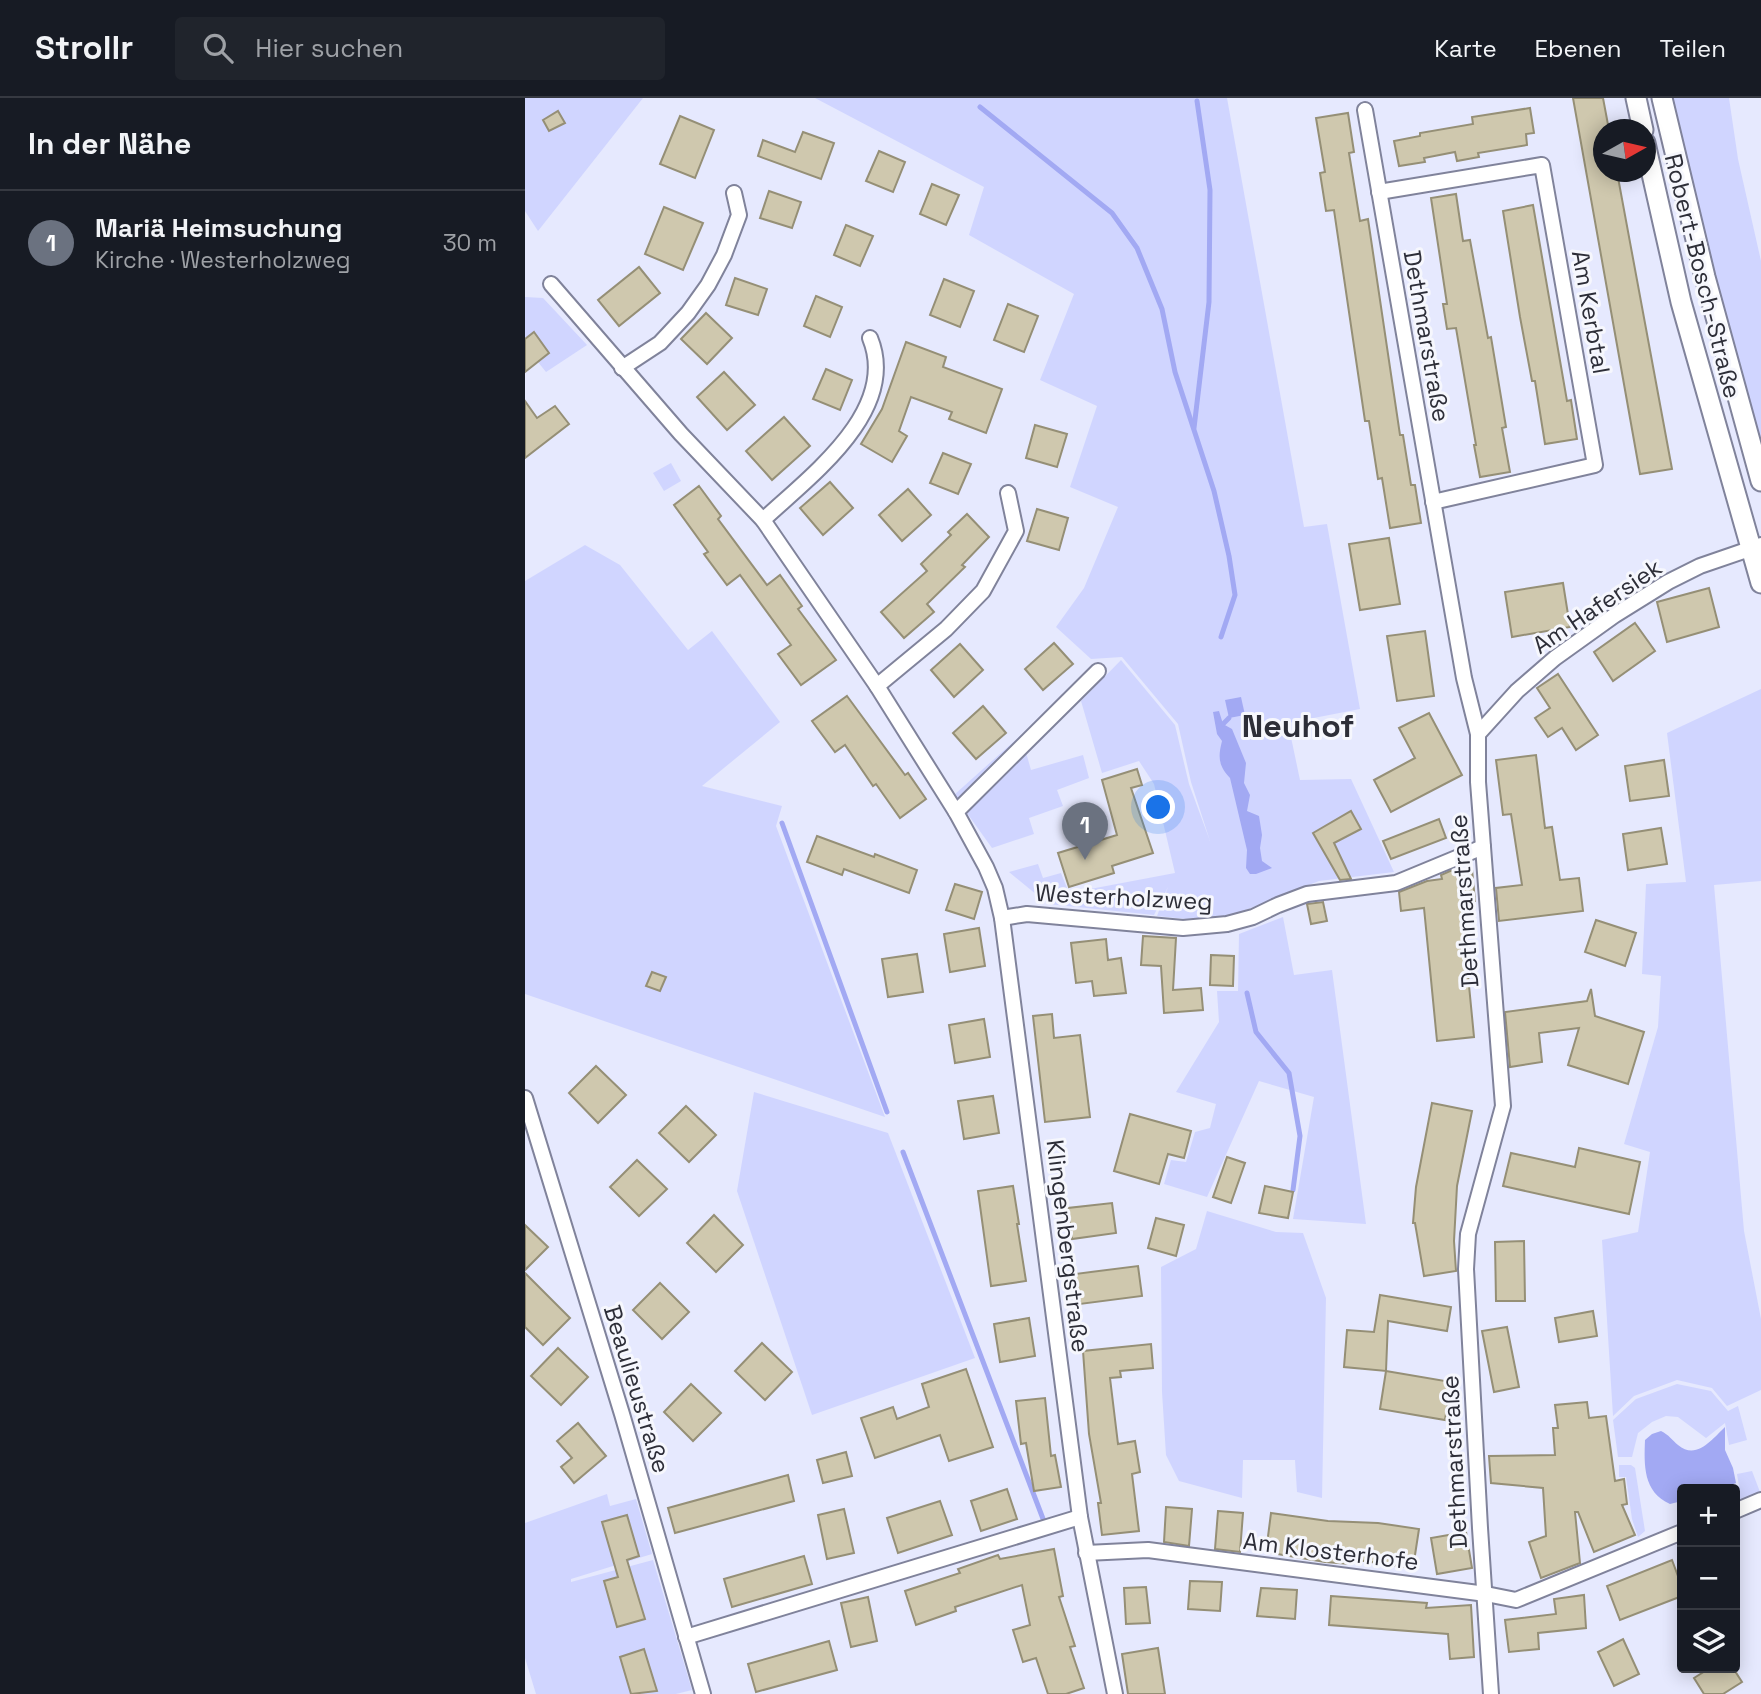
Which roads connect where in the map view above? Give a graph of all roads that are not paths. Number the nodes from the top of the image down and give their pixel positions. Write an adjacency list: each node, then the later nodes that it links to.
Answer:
1 (1636, 98): 4 (main road, Robert-Bosch-Straße)
2 (1662, 98): 11 (main road, Robert-Bosch-Straße)
3 (1365, 110): 6 (street, Dethmarstraße)
4 (1641, 119)
5 (1655, 182): 16 (main road, Robert-Bosch-Straße)
6 (1379, 192): 14 (street, Dethmarstraße); 14 (street, Am Kerbtal)
7 (734, 193): 10 (street)
8 (551, 284): 10 (street, Klingenbergstraße)
9 (870, 338): 15 (street)
10 (622, 368): 15 (street, Klingenbergstraße)
11 (1757, 461): 12 (main road, Robert-Bosch-Straße)
12 (1761, 481)
13 (1007, 493): 19 (street)
14 (1433, 502): 20 (street, Dethmarstraße)
15 (763, 520): 19 (street, Klingenbergstraße)
16 (1756, 547): 17 (main road, Robert-Bosch-Straße); 20 (street, Am Hafersiek)
17 (1761, 583)
18 (1098, 671): 21 (street)
19 (877, 686): 21 (street, Klingenbergstraße)
20 (1478, 734): 22 (street, Dethmarstraße)
21 (956, 812): 23 (street, Klingenbergstraße)
22 (1483, 847): 23 (street, Westerholzweg); 30 (street, Dethmarstraße)
23 (1002, 918): 27 (street, Klingenbergstraße)
24 (525, 1098): 31 (street, Beaulieustraße)
25 (1761, 1500): 26 (street)
26 (1740, 1508)
27 (1080, 1517): 29 (street, Klingenbergstraße); 31 (street)
28 (1677, 1534): 30 (street, Am Klosterhofe)
29 (1086, 1553): 30 (street, Am Klosterhofe); 33 (street, Klingenbergstraße)
30 (1486, 1594): 34 (street, Dethmarstraße)
31 (687, 1637): 32 (street, Beaulieustraße)
32 (703, 1694)
33 (1115, 1694)
34 (1492, 1694)

